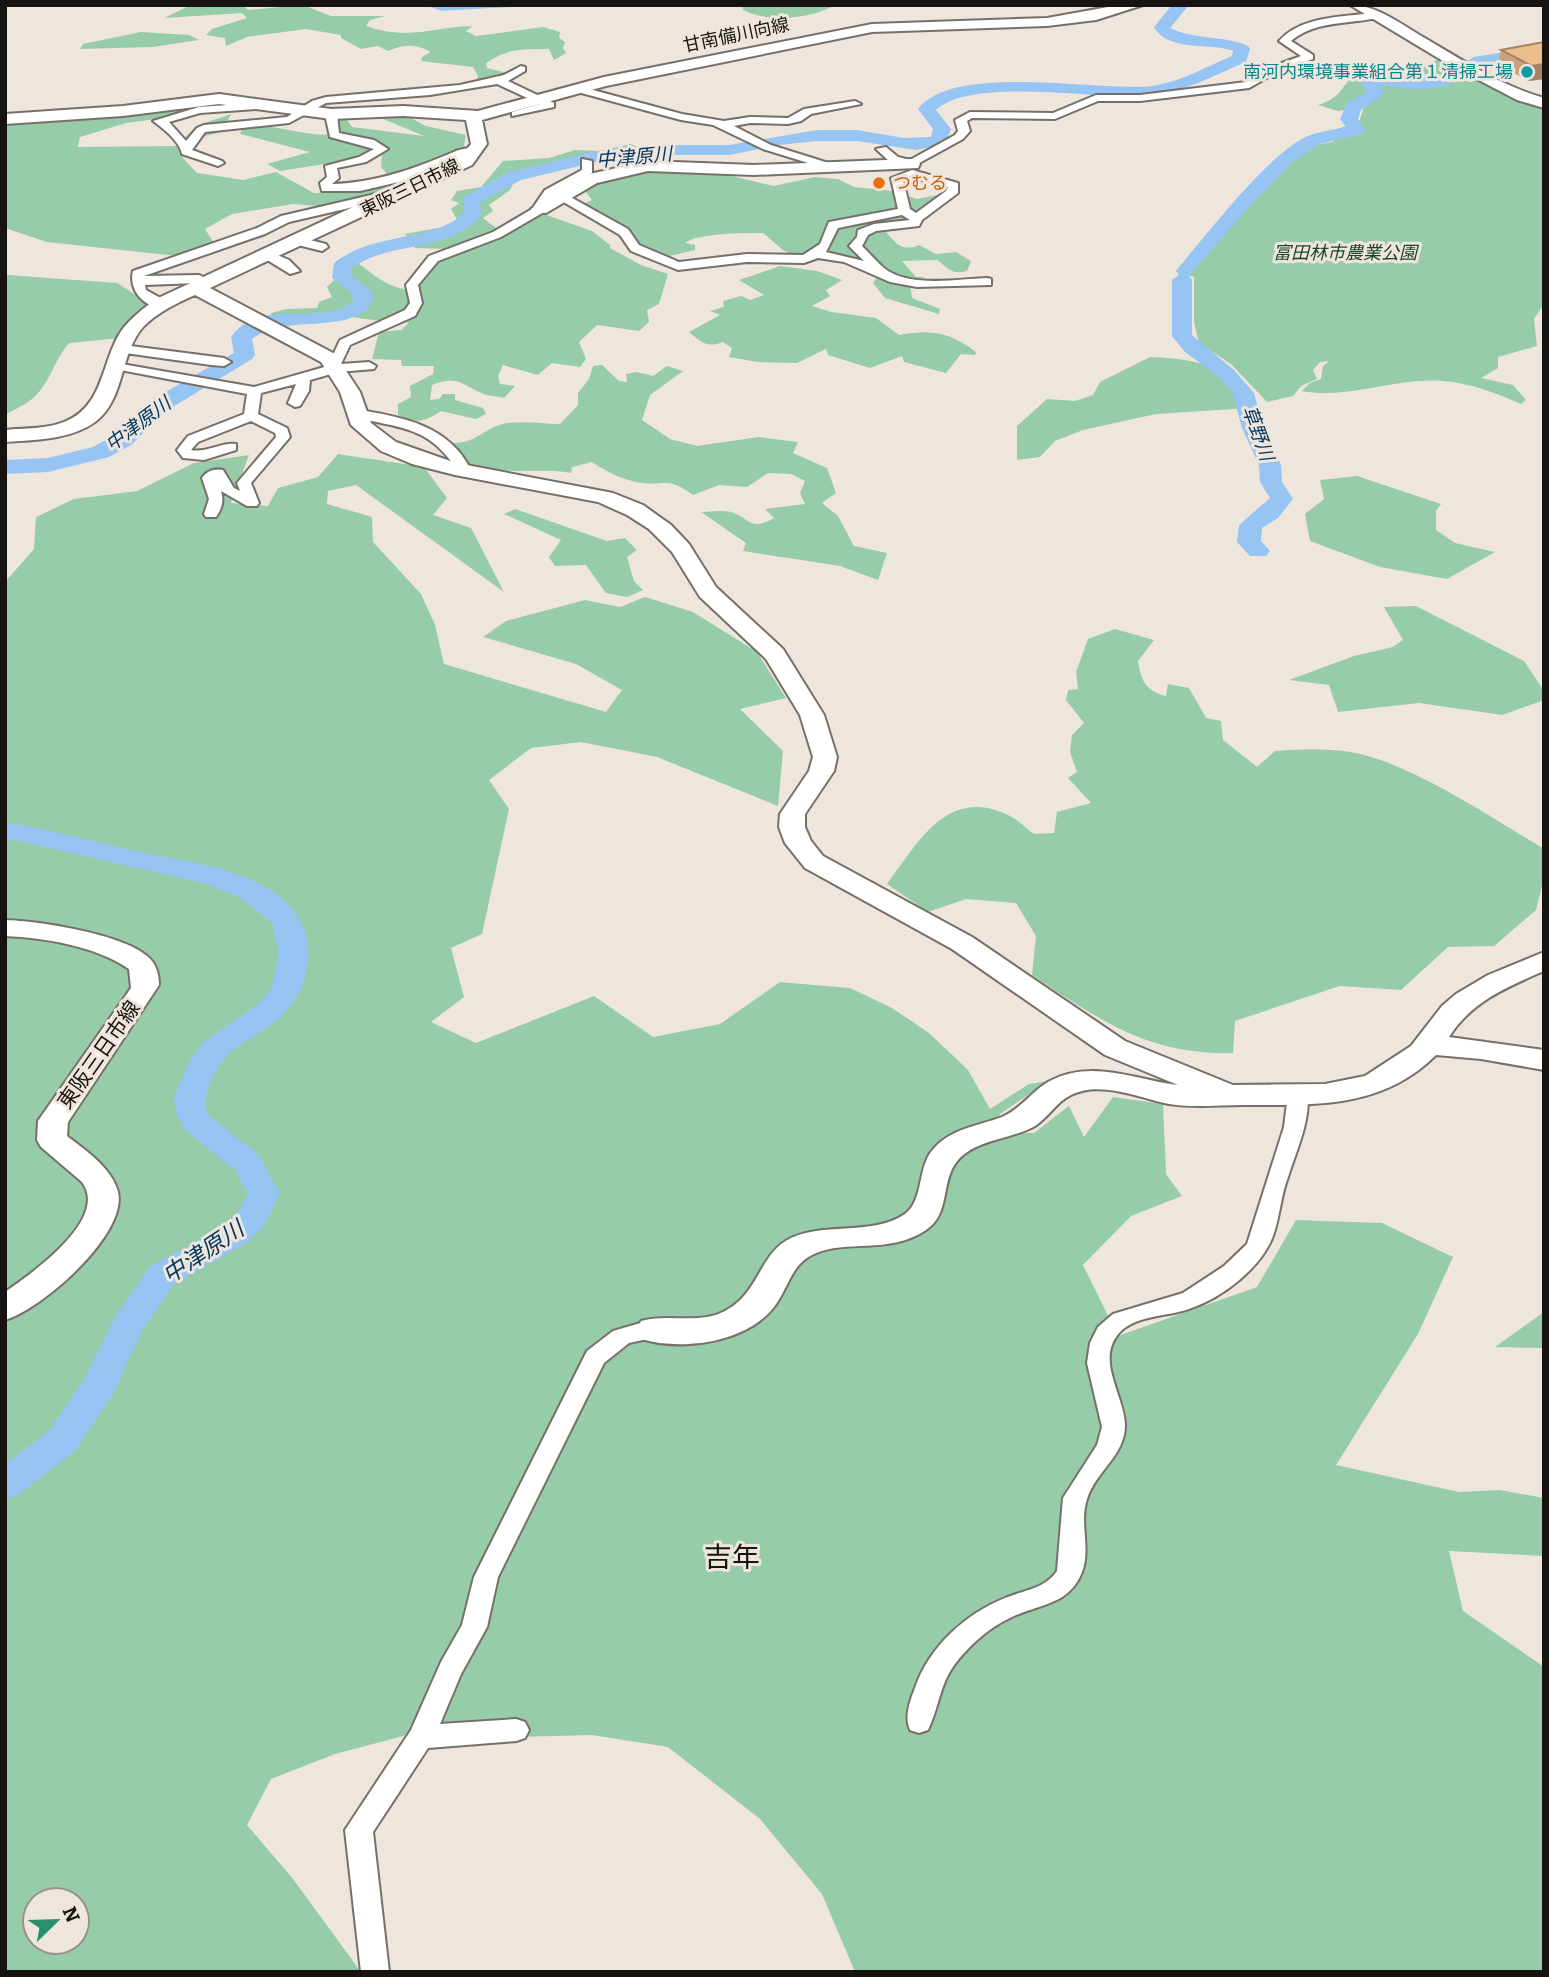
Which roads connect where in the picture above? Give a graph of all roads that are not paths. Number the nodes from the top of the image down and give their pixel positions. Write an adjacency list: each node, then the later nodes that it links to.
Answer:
1 (1136, 5): 6 (street, 甘南備川向線)
2 (1357, 5): 3 (street)
3 (1373, 16): 8 (street); 23 (street)
4 (521, 69): 5 (street)
5 (500, 81): 7 (street); 11 (street)
6 (578, 89): 7 (street, 甘南備川向線); 16 (street)
7 (541, 99): 13 (street); 14 (street, 甘南備川向線)
8 (1544, 103)
9 (855, 104): 16 (street)
10 (270, 105): 11 (street); 15 (street); 17 (street)
11 (305, 112): 12 (street); 17 (street)
12 (331, 114): 14 (street); 19 (street)
13 (516, 114)
14 (472, 116): 19 (street, 東阪三日市線)
15 (5, 119)
16 (723, 125): 22 (street)
17 (187, 147): 21 (street)
18 (882, 149): 23 (street)
19 (476, 151): 24 (street, 東阪三日市線)
20 (586, 161): 26 (street)
21 (218, 163)
22 (834, 168): 23 (street); 25 (street)
23 (912, 169): 27 (street); 29 (street)
24 (400, 193): 30 (street); 31 (street, 東阪三日市線)
25 (561, 197): 26 (street); 33 (street)
26 (540, 209): 46 (street)
27 (904, 211): 29 (street); 33 (street)
28 (268, 213): 30 (street)
29 (917, 218): 36 (street)
30 (285, 219): 37 (street)
31 (298, 241): 32 (street); 34 (street, 東阪三日市線)
32 (322, 247)
33 (817, 254): 36 (street)
34 (268, 255): 35 (street); 39 (street, 東阪三日市線)
35 (294, 271)
36 (883, 272): 38 (street)
37 (136, 281): 39 (street); 40 (street)
38 (987, 282)
39 (202, 285): 40 (street, 東阪三日市線); 46 (street)
40 (161, 304): 43 (street, 東阪三日市線)
41 (184, 351): 42 (street)
42 (163, 353): 43 (street); 44 (street)
43 (119, 357): 48 (street); 51 (street, 東阪三日市線)
44 (224, 362)
45 (369, 366): 46 (street)
46 (335, 367): 47 (street); 59 (street)
47 (303, 376): 48 (street); 49 (street)
48 (254, 391): 50 (street)
49 (295, 403)
50 (251, 416): 52 (street); 53 (street)
51 (5, 436)
52 (231, 447)
53 (212, 514)
54 (5, 928): 60 (street, 東阪三日市線)
55 (1544, 961): 56 (street)
56 (1430, 1045): 57 (street); 58 (street)
57 (1544, 1060)
58 (1297, 1094): 59 (street); 62 (street)
59 (1230, 1095): 61 (street)
60 (5, 1308)
61 (653, 1330): 64 (street)
62 (919, 1723)
63 (516, 1730): 64 (street)
64 (421, 1737): 65 (street)
65 (375, 1972)

